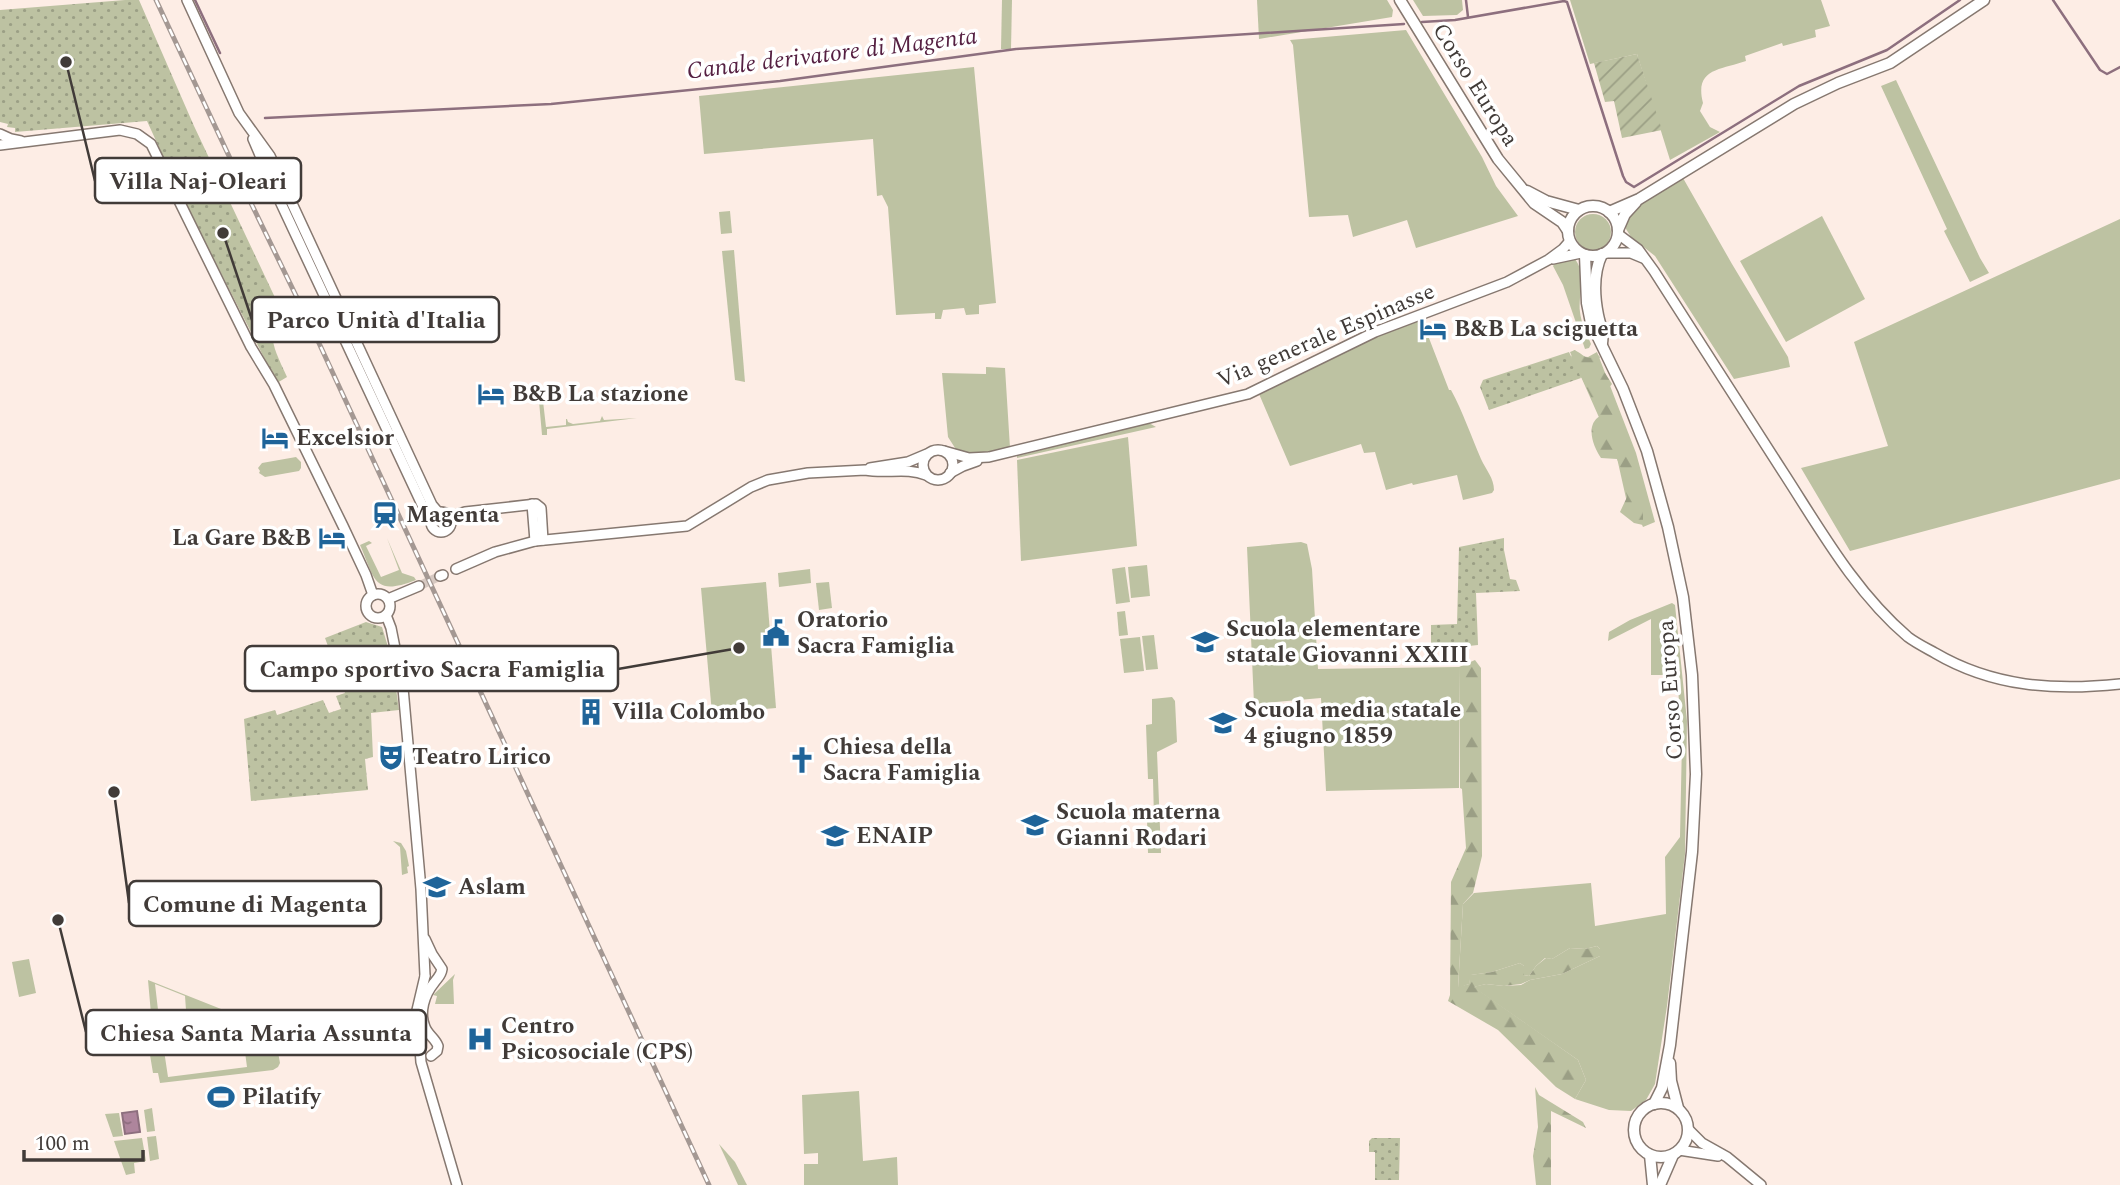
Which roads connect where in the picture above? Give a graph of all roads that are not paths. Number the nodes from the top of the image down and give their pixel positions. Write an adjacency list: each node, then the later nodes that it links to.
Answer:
1 (187, 0): 24 (street)
2 (1400, 0): 7 (main road, Corso Europa)
3 (1984, 0): 8 (main road)
4 (0, 134): 5 (street); 6 (street)
5 (26, 142): 6 (street); 29 (street)
6 (0, 144)
7 (1520, 188): 9 (main road, Corso Europa); 12 (main road, Corso Europa)
8 (1639, 199): 10 (main road); 11 (main road)
9 (1579, 210): 10 (main road); 12 (main road)
10 (1609, 212): 11 (main road)
11 (1618, 232): 13 (main road); 15 (street)
12 (1569, 236): 14 (main road); 16 (street, Via generale Espinasse)
13 (1603, 253): 14 (main road); 15 (street); 17 (main road, Corso Europa)
14 (1583, 254): 16 (street, Via generale Espinasse); 17 (main road, Corso Europa)
15 (1645, 258): 32 (street)
16 (1548, 260): 20 (street, Via generale Espinasse)
17 (1602, 343): 39 (main road, Corso Europa)
18 (944, 451): 19 (street, Via generale Espinasse); 20 (street, Via generale Espinasse); 22 (street)
19 (928, 453): 21 (street, Via generale Espinasse); 23 (street)
20 (989, 457): 22 (street, Via generale Espinasse)
21 (865, 470): 23 (street, Via generale Espinasse); 26 (street, Via generale Espinasse)
22 (950, 473): 23 (street, Via generale Espinasse)
23 (926, 475)
24 (435, 514): 25 (street); 25 (street)
25 (450, 517): 26 (street)
26 (539, 541): 27 (street, Via generale Espinasse)
27 (456, 569)
28 (419, 586): 30 (street)
29 (373, 594): 30 (street); 31 (street)
30 (388, 600): 31 (street)
31 (386, 615): 33 (street)
32 (2120, 684)
33 (423, 930): 34 (street); 35 (street)
34 (436, 961): 35 (street); 36 (street)
35 (424, 973): 36 (street); 38 (street)
36 (436, 979): 37 (street)
37 (431, 1037): 38 (street); 41 (street)
38 (421, 1041): 40 (street)
39 (1670, 1045): 43 (main road, Corso Europa); 44 (main road, Corso Europa)
40 (420, 1051): 41 (street); 42 (street)
41 (430, 1056): 42 (street)
42 (427, 1076): 49 (street)
43 (1654, 1104): 44 (main road); 47 (main road)
44 (1678, 1108): 45 (main road)
45 (1688, 1129): 46 (main road); 48 (street)
46 (1676, 1153): 47 (main road); 48 (street); 51 (main road)
47 (1650, 1155): 50 (main road)
48 (1727, 1157): 52 (street)
49 (457, 1185)
50 (1653, 1185)
51 (1660, 1185)
52 (1761, 1185)

